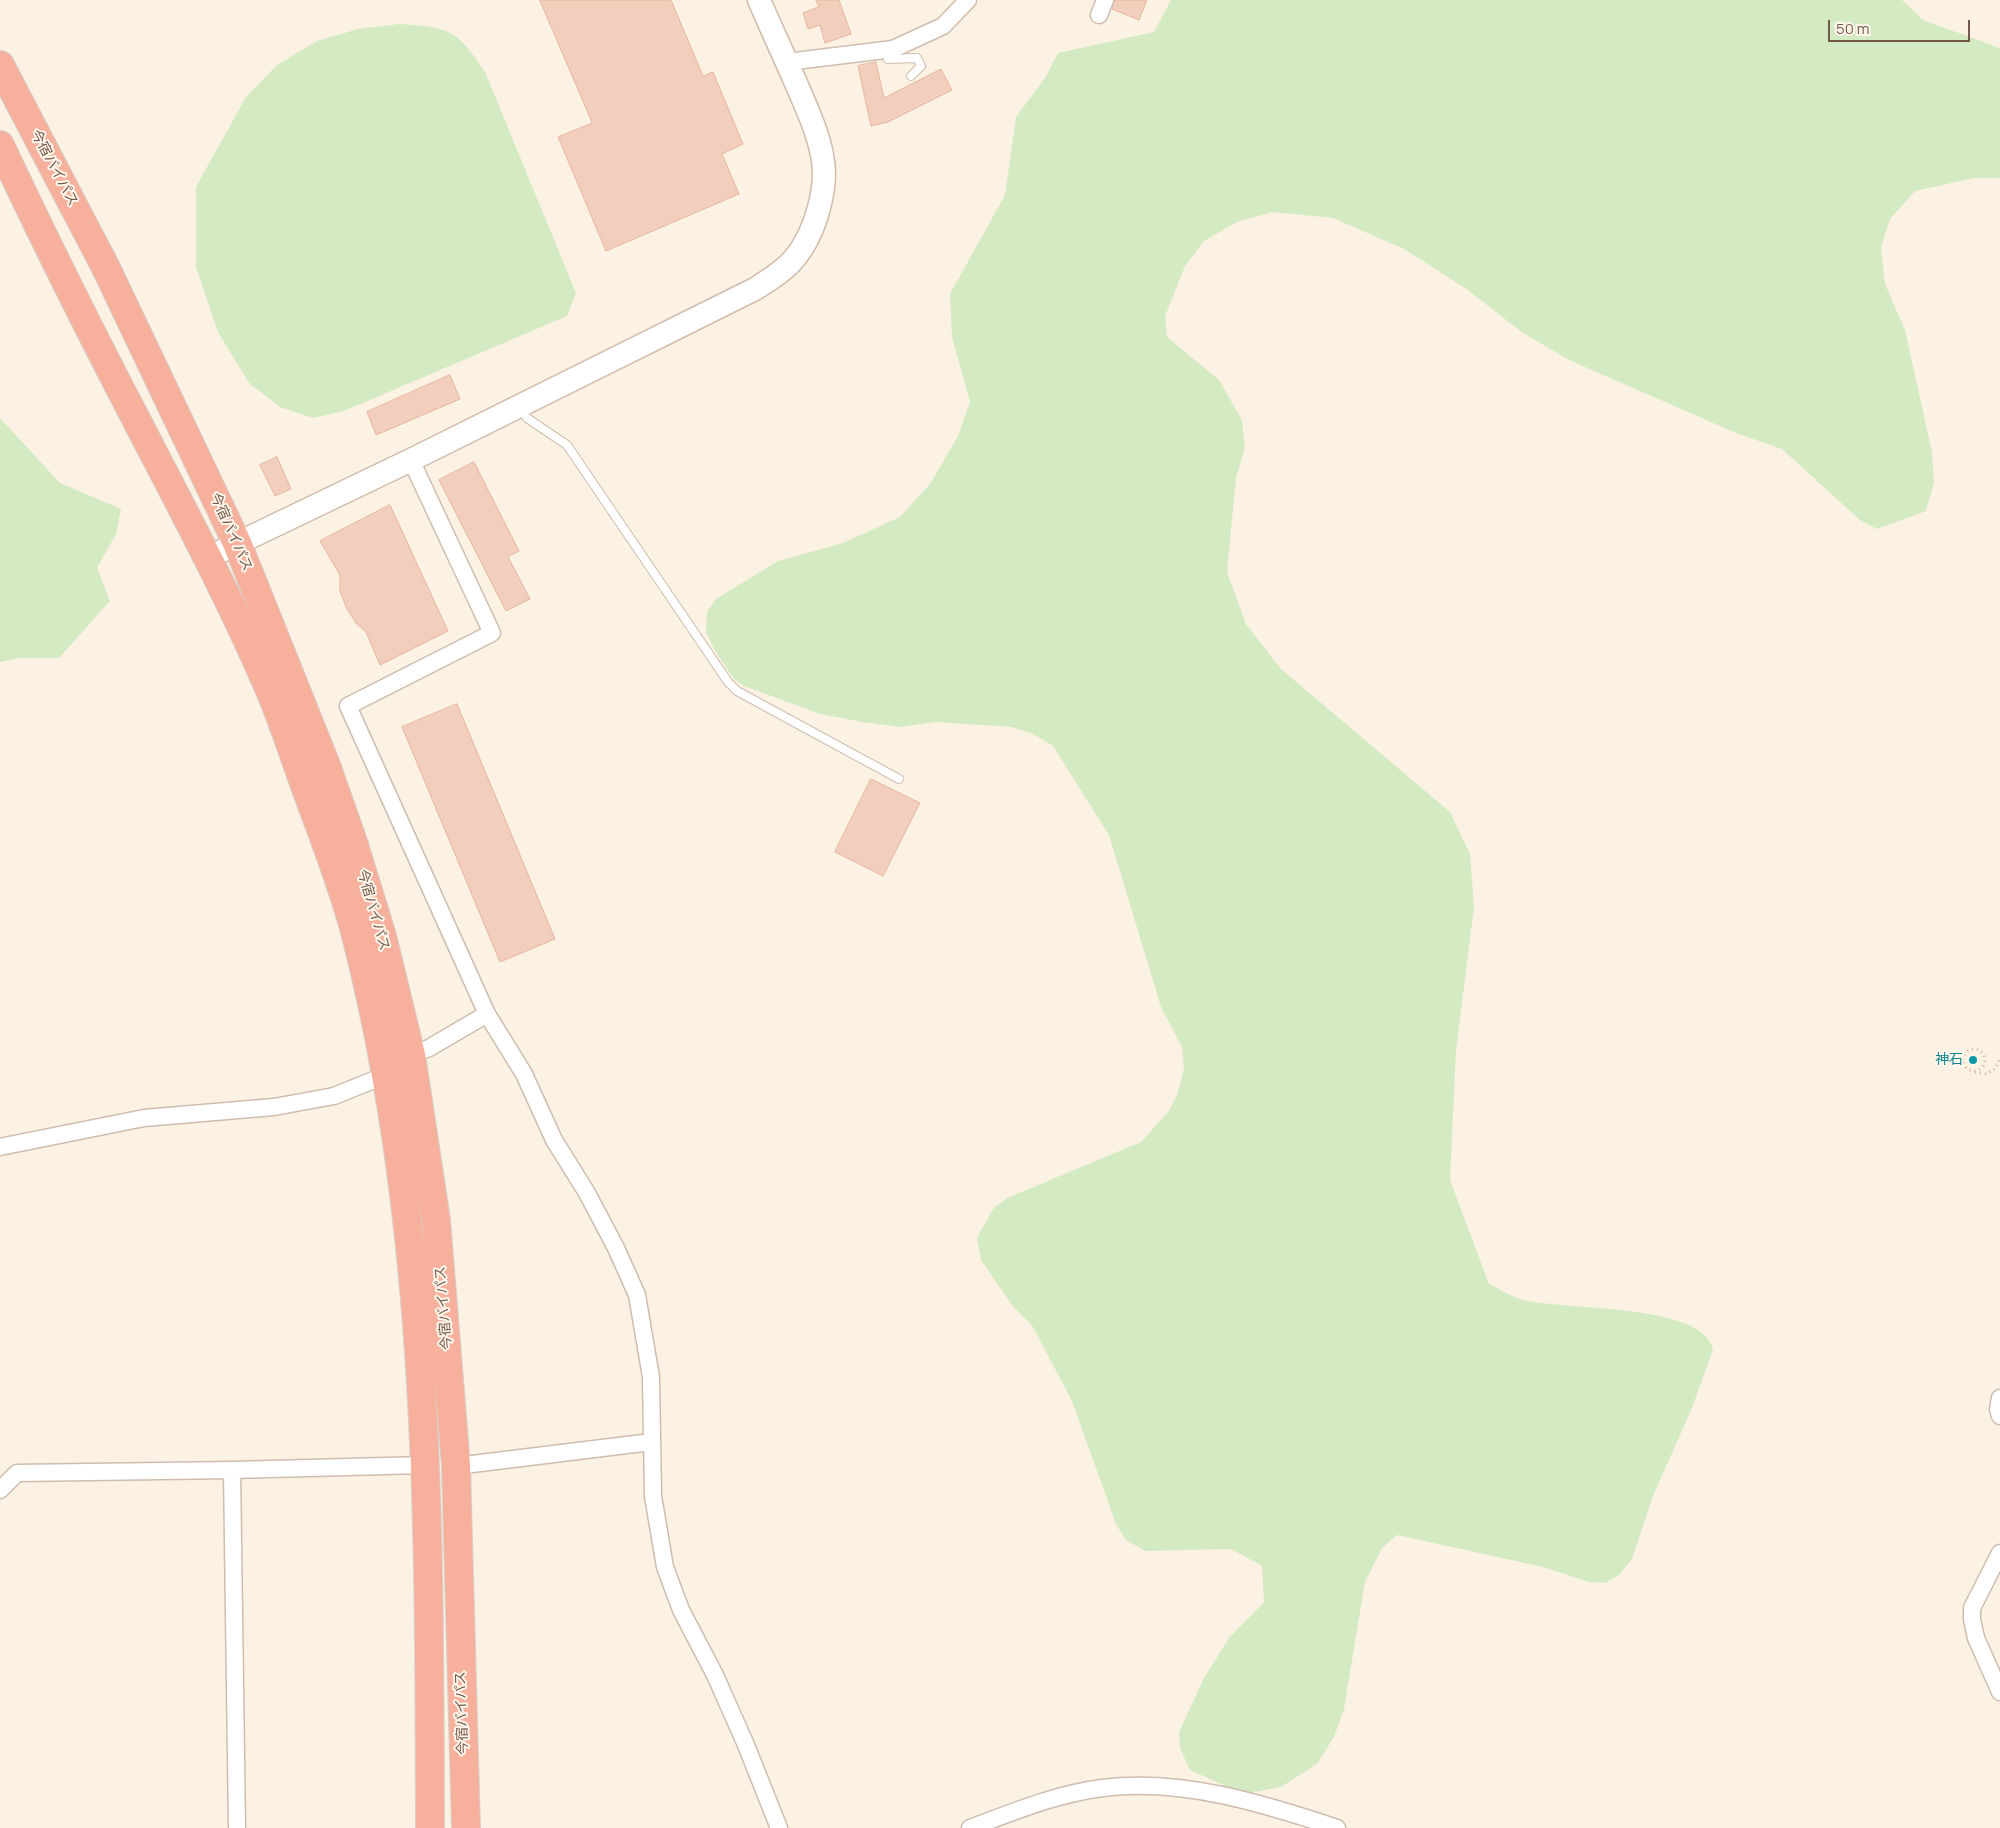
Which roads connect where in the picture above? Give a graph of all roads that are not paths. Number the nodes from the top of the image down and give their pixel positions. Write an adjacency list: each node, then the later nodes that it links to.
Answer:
1 (758, 0): 6 (street)
2 (968, 0): 5 (street)
3 (1106, 0): 4 (street)
4 (1098, 15)
5 (887, 49): 6 (street); 8 (lane)
6 (787, 62): 10 (street)
7 (0, 65): 12 (highway, 今宿バイパス)
8 (911, 76)
9 (0, 145): 13 (highway, 今宿バイパス)
10 (520, 406): 11 (street); 14 (lane)
11 (411, 460): 12 (street); 15 (street)
12 (237, 543): 13 (street); 16 (highway, 今宿バイパス)
13 (207, 558): 17 (highway, 今宿バイパス)
14 (899, 779)
15 (487, 1014): 16 (street); 21 (street)
16 (412, 1055): 23 (highway, 今宿バイパス)
17 (386, 1074): 18 (street); 22 (highway, 今宿バイパス)
18 (0, 1147)
19 (2000, 1398): 20 (street)
20 (2000, 1416)
21 (651, 1442): 23 (street); 31 (street)
22 (424, 1465): 24 (street); 29 (highway, 今宿バイパス)
23 (456, 1466): 30 (highway, 今宿バイパス)
24 (232, 1470): 25 (street); 28 (street)
25 (0, 1490)
26 (2000, 1553): 27 (street)
27 (2000, 1692)
28 (237, 1828)
29 (430, 1828)
30 (466, 1828)
31 (779, 1828)
32 (970, 1828): 33 (street)
33 (1337, 1828)

